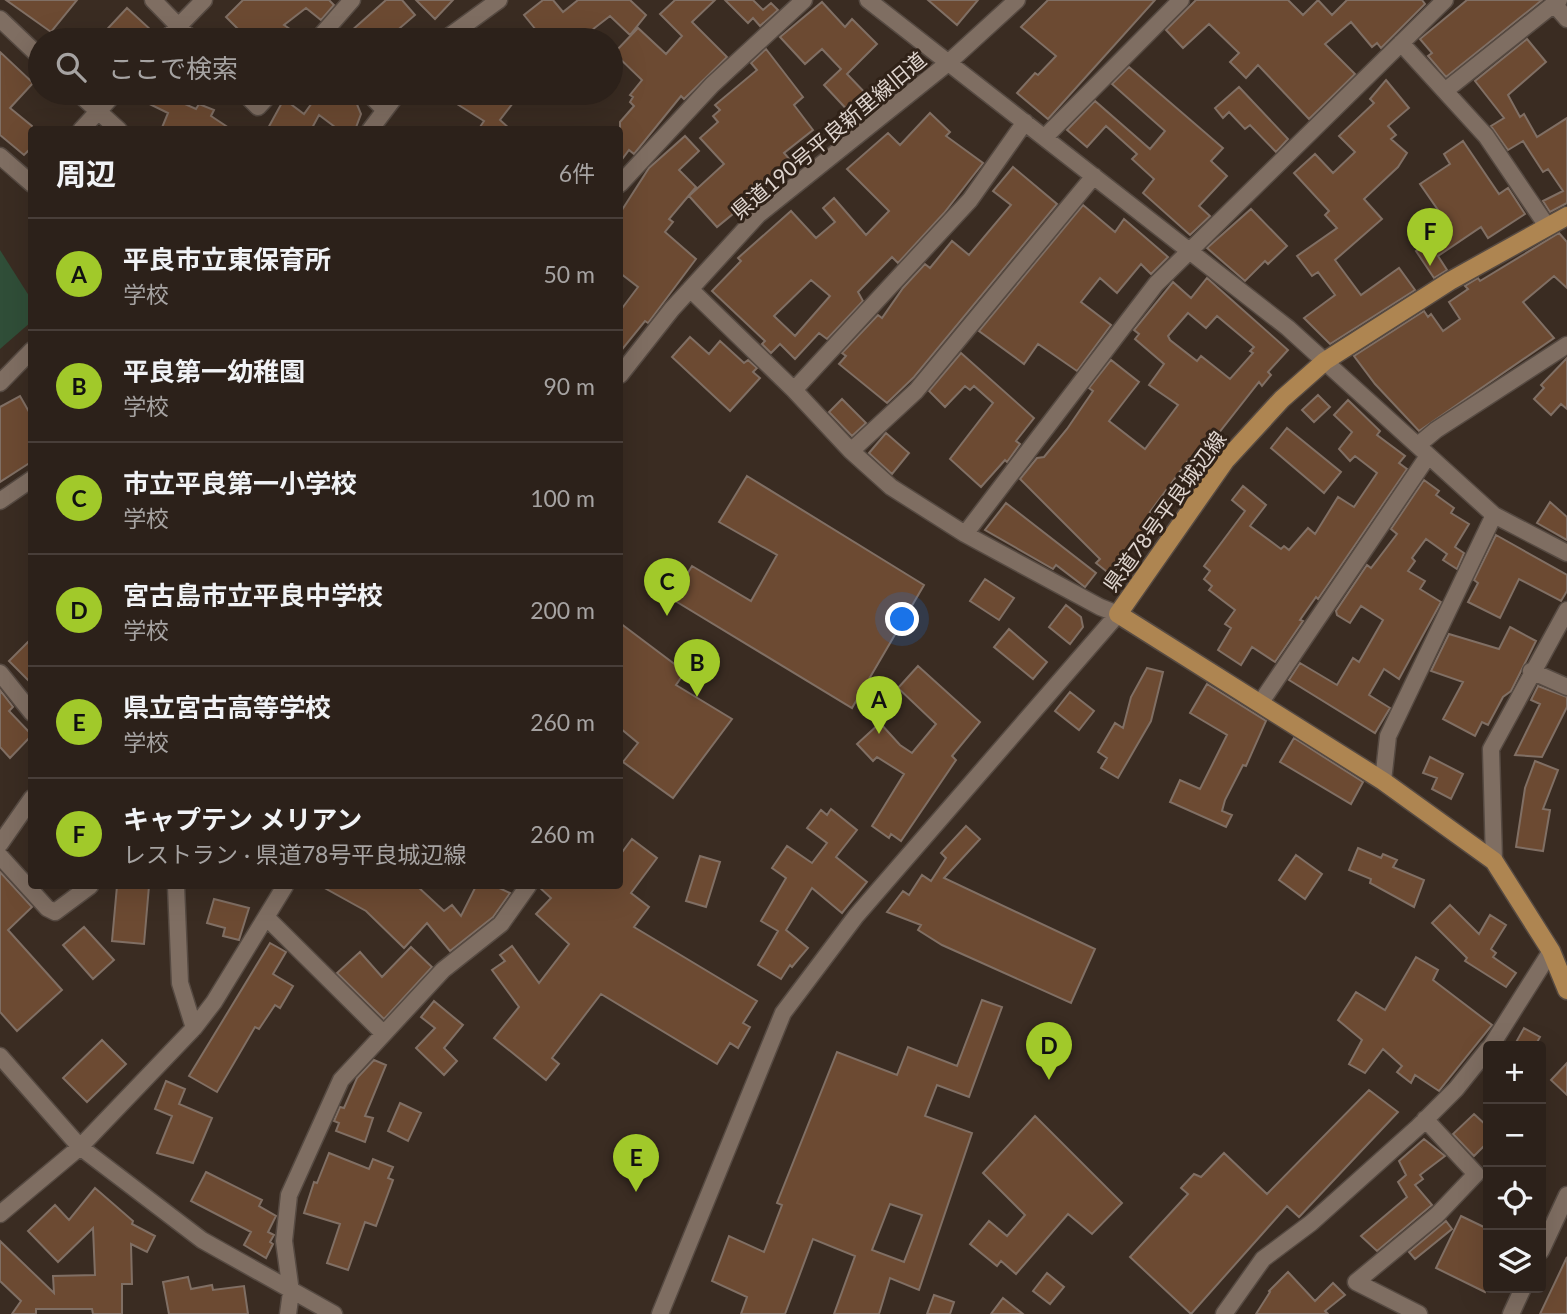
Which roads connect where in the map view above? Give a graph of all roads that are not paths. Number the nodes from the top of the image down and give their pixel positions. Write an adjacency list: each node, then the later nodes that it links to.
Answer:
1 (153, 0): 13 (street)
2 (204, 0): 13 (street)
3 (352, 0): 14 (street)
4 (499, 0): 15 (street)
5 (804, 0): 34 (street)
6 (868, 0): 18 (street)
7 (1017, 0): 18 (street, 県道190号平良新里線旧道)
8 (1181, 0): 30 (street)
9 (1445, 0): 16 (street)
10 (1557, 2): 12 (street); 19 (street)
11 (0, 19): 17 (street)
12 (1567, 19)
13 (179, 26)
14 (328, 28)
15 (460, 28)
16 (1401, 43): 19 (street); 37 (street)
17 (28, 46)
18 (948, 63): 26 (street); 38 (street, 県道190号平良新里線旧道)
19 (1446, 90): 36 (street)
20 (91, 105): 25 (street)
21 (103, 105): 25 (street)
22 (380, 105): 24 (street)
23 (389, 105): 24 (street)
24 (385, 110): 29 (street)
25 (97, 111): 27 (street); 28 (street)
26 (1025, 122): 30 (street); 44 (street)
27 (84, 126)
28 (114, 126)
29 (373, 126)
30 (1045, 137): 32 (street)
31 (0, 156): 33 (street)
32 (1094, 176): 37 (street); 46 (street)
33 (28, 180)
34 (623, 181)
35 (1567, 216): 36 (main road, 県道78号平良城辺線)
36 (1547, 226): 41 (main road, 県道78号平良城辺線)
37 (1188, 252): 41 (street); 50 (street)
38 (690, 289): 42 (street, 県道190号平良新里線旧道); 44 (street)
39 (1567, 345): 45 (street)
40 (28, 354): 43 (street)
41 (1325, 361): 45 (street); 53 (main road, 県道78号平良城辺線)
42 (623, 371)
43 (0, 383)
44 (794, 390): 46 (street)
45 (1423, 450): 49 (street); 57 (street)
46 (851, 451): 50 (street)
47 (28, 482): 48 (street)
48 (0, 501)
49 (1494, 515): 51 (street); 59 (street)
50 (965, 534): 53 (street)
51 (1567, 553)
52 (1567, 610): 54 (street)
53 (1118, 614): 57 (main road, 県道78号平良城辺線); 87 (street)
54 (1531, 671): 56 (street); 63 (street)
55 (0, 673): 58 (street)
56 (1567, 687)
57 (1261, 702): 59 (main road, 県道78号平良城辺線)
58 (28, 708)
59 (1383, 781): 63 (main road, 県道78号平良城辺線)
60 (28, 804): 61 (street)
61 (0, 844)
62 (0, 856): 64 (street)
63 (1494, 861): 71 (main road, 県道78号平良城辺線)
64 (28, 887)
65 (30, 889): 66 (street)
66 (86, 889)
67 (176, 889): 73 (street)
68 (283, 889): 70 (street)
69 (526, 889): 74 (street)
70 (267, 918): 73 (street); 74 (street)
71 (1551, 951): 72 (main road, 県道78号平良城辺線); 75 (street)
72 (1567, 990)
73 (194, 1028): 79 (street)
74 (383, 1033): 83 (street)
75 (1493, 1041)
76 (1483, 1055): 78 (street)
77 (0, 1056): 79 (street)
78 (1426, 1119): 88 (street); 89 (street)
79 (80, 1147): 81 (street); 83 (street)
80 (1567, 1195): 82 (street)
81 (0, 1214)
82 (1546, 1240)
83 (291, 1292): 85 (street); 86 (street)
84 (1522, 1293): 90 (street)
85 (288, 1314)
86 (334, 1314)
87 (660, 1314)
88 (1224, 1314)
89 (1419, 1314)
90 (1511, 1314)

